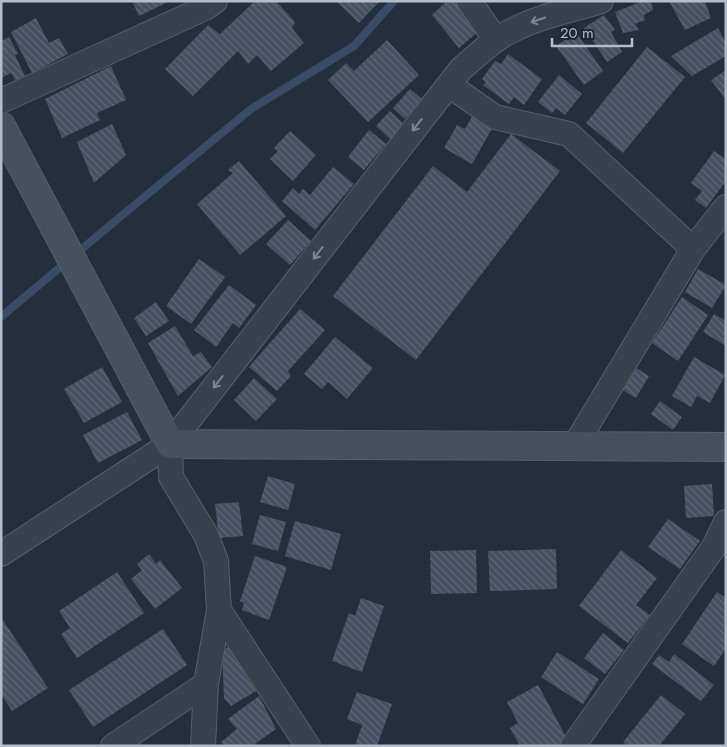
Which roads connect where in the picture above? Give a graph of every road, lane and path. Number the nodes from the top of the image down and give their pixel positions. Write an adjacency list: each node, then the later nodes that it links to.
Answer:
1 (215, 1): 6 (street)
2 (469, 1): 4 (street)
3 (601, 1): 4 (street, one-way to 4)
4 (496, 40): 5 (street)
5 (449, 85): 9 (street); 10 (street, one-way to 10)
6 (1, 102)
7 (1, 126): 10 (street)
8 (726, 207): 9 (street)
9 (694, 249): 11 (street)
10 (170, 444): 11 (street); 14 (street); 15 (street)
11 (574, 447): 12 (street)
12 (726, 447)
13 (726, 522): 20 (street)
14 (1, 554)
15 (219, 610): 16 (street); 19 (street)
16 (206, 684): 17 (street); 18 (street)
17 (113, 746)
18 (203, 746)
19 (308, 746)
20 (572, 746)

